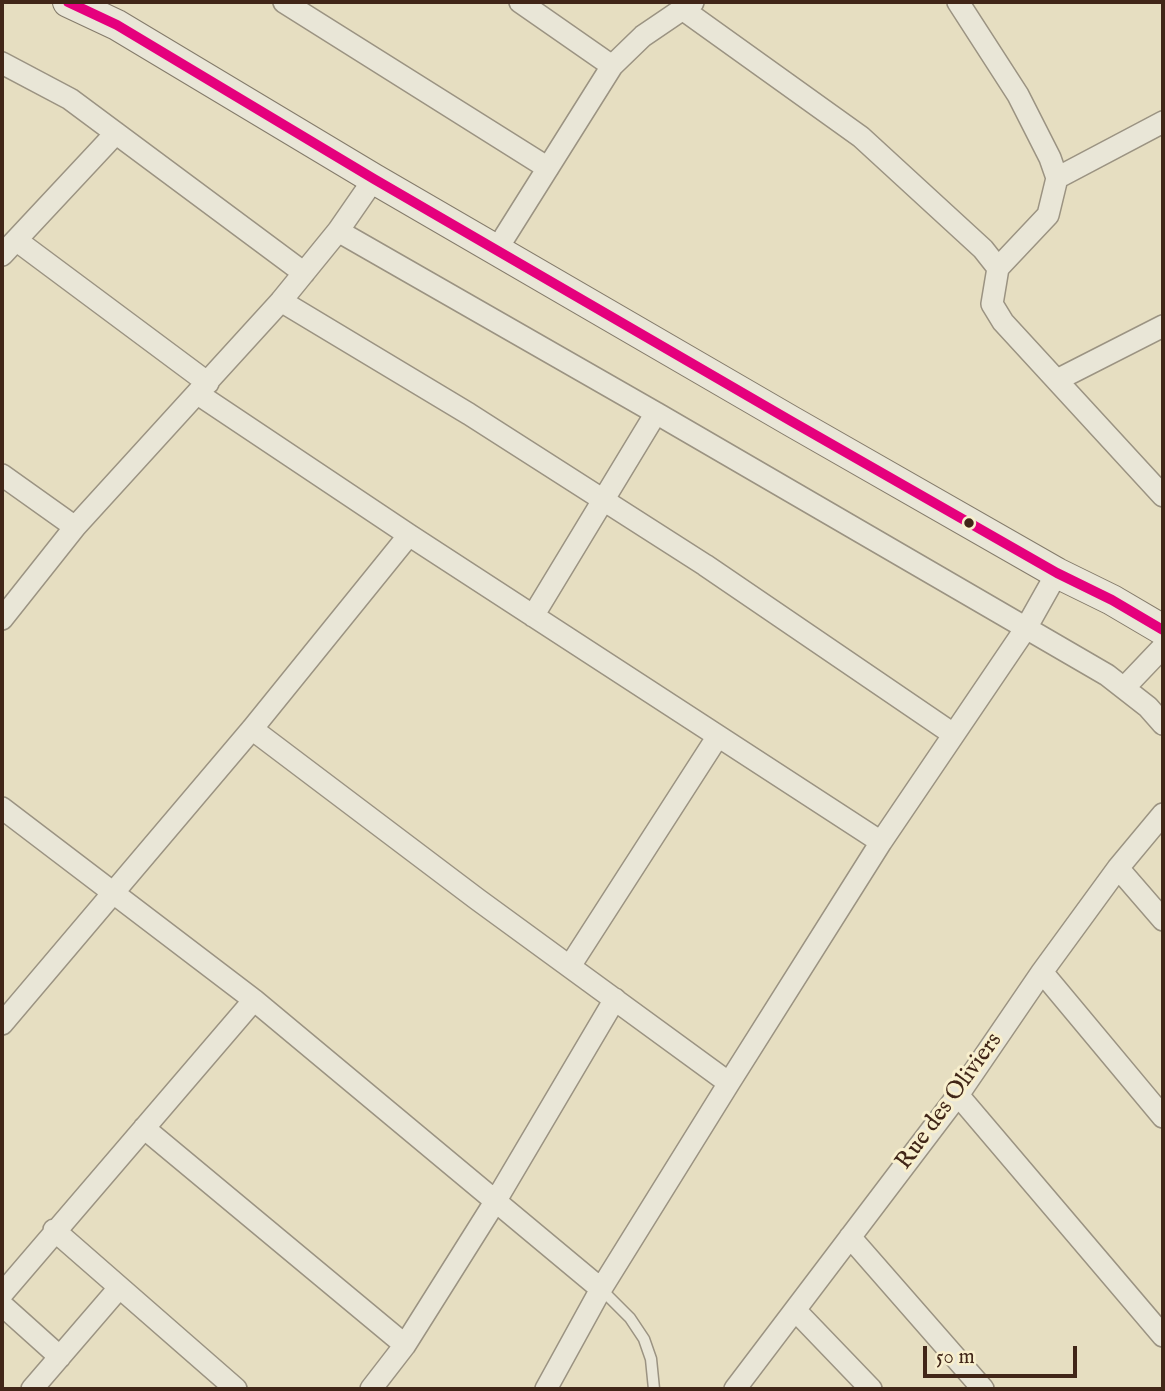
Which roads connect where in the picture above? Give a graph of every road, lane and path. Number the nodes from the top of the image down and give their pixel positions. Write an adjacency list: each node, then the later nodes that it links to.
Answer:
1 (68, 2): 12 (main road)
2 (284, 2): 10 (street)
3 (520, 2): 7 (street)
4 (958, 2): 11 (street)
5 (687, 5): 7 (street); 16 (street)
6 (2, 63): 9 (street)
7 (612, 65): 10 (street)
8 (1163, 121): 11 (street)
9 (116, 133): 14 (street); 17 (street)
10 (548, 167): 15 (street)
11 (1057, 178): 16 (street)
12 (373, 179): 13 (street); 15 (main road)
13 (338, 231): 17 (street); 22 (street)
14 (9, 247): 21 (street)
15 (497, 248): 28 (main road)
16 (998, 268): 20 (street)
17 (304, 273): 18 (street)
18 (281, 301): 21 (street); 25 (street)
19 (1163, 326): 20 (street)
20 (1057, 380): 24 (street)
21 (203, 388): 26 (street); 27 (street)
22 (656, 413): 25 (street); 31 (street)
23 (2, 475): 26 (street)
24 (1163, 496)
25 (602, 501): 29 (street); 37 (street)
26 (75, 527): 30 (street)
27 (409, 536): 29 (street); 36 (street)
28 (1057, 573): 31 (street); 32 (main road)
29 (533, 616): 38 (street)
30 (2, 619)
31 (1026, 628): 34 (street); 37 (street)
32 (1163, 630)
33 (1163, 647): 34 (street)
34 (1124, 688): 35 (street)
35 (1163, 724)
36 (252, 729): 43 (street); 45 (street)
37 (953, 734): 41 (street)
38 (718, 736): 41 (street); 45 (street)
39 (2, 808): 43 (street)
40 (1163, 814): 42 (street, Rue des Oliviers)
41 (881, 842): 50 (street)
42 (1118, 868): 44 (street); 46 (street, Rue des Oliviers)
43 (113, 892): 48 (street); 49 (street)
44 (1163, 920)
45 (570, 966): 47 (street)
46 (1042, 972): 51 (street, Rue des Oliviers); 52 (street)
47 (615, 999): 50 (street); 54 (street)
48 (254, 1000): 53 (street); 54 (street)
49 (2, 1024)
50 (729, 1083): 58 (street)
51 (958, 1095): 56 (street, Rue des Oliviers); 62 (street)
52 (1163, 1117)
53 (145, 1128): 55 (street); 63 (street)
54 (495, 1202): 58 (street); 63 (street)
55 (54, 1230): 57 (street); 59 (street)
56 (850, 1237): 61 (street, Rue des Oliviers); 73 (street)
57 (119, 1288): 64 (street); 65 (street)
58 (601, 1289): 69 (street); 70 (lane)
59 (2, 1294)
60 (2, 1305): 64 (street)
61 (795, 1310): 71 (street, Rue des Oliviers); 72 (street)
62 (1163, 1336)
63 (405, 1345): 68 (street)
64 (60, 1357): 66 (street)
65 (212, 1382): 67 (street)
66 (32, 1389)
67 (236, 1389)
68 (371, 1389)
69 (546, 1389)
70 (654, 1389)
71 (735, 1389)
72 (871, 1389)
73 (983, 1389)

